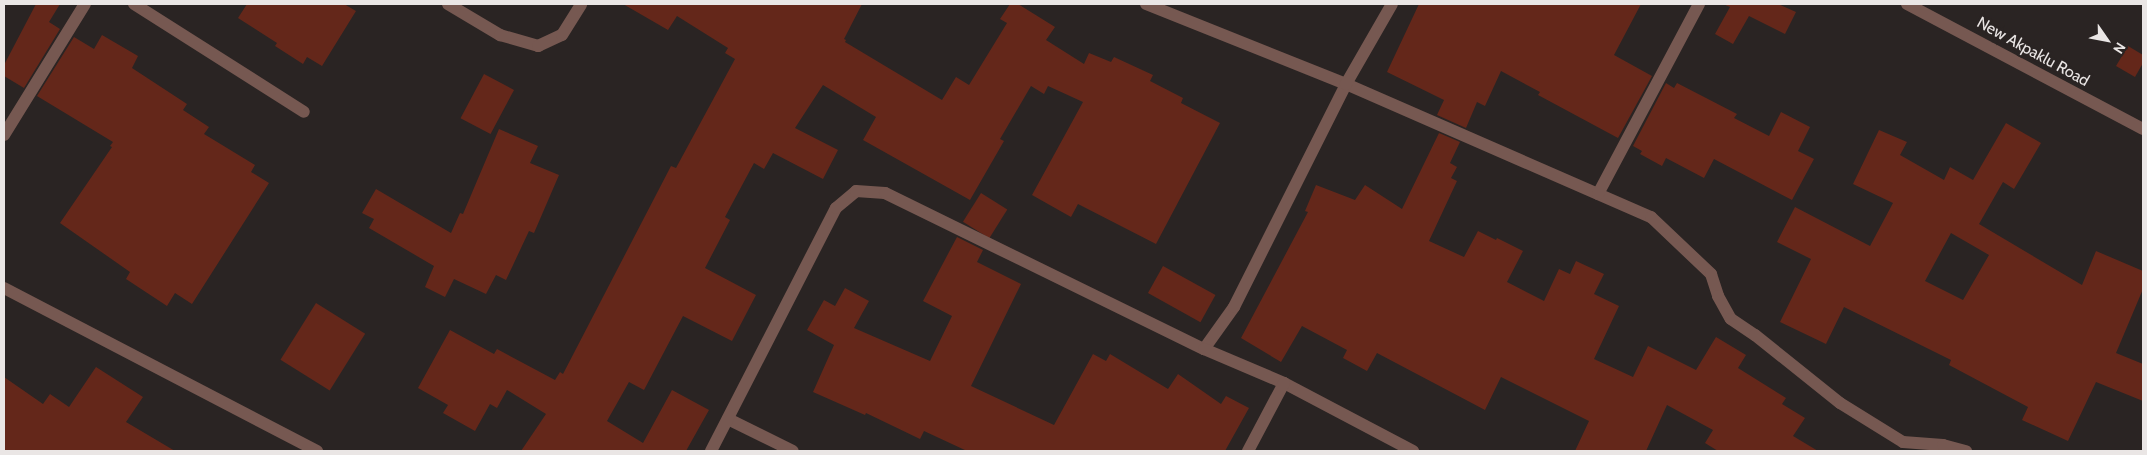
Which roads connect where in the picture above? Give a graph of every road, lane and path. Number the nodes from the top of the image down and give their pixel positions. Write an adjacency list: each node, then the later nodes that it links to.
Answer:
1 (85, 4): 12 (street)
2 (134, 4): 10 (street)
3 (448, 4): 4 (street)
4 (581, 4)
5 (1146, 4): 9 (street)
6 (1392, 4): 9 (street)
7 (1699, 4): 13 (street)
8 (1907, 4): 11 (street, New Akpaklu Road)
9 (1346, 84): 13 (street); 15 (street)
10 (304, 112)
11 (2143, 129)
12 (4, 135)
13 (1598, 194): 23 (street)
14 (4, 288): 18 (street)
15 (1204, 349): 16 (street); 17 (street)
16 (1284, 383): 21 (street); 22 (street)
17 (728, 419): 19 (street); 20 (street)
18 (317, 451)
19 (710, 451)
20 (793, 451)
21 (1248, 451)
22 (1413, 451)
23 (1966, 451)

